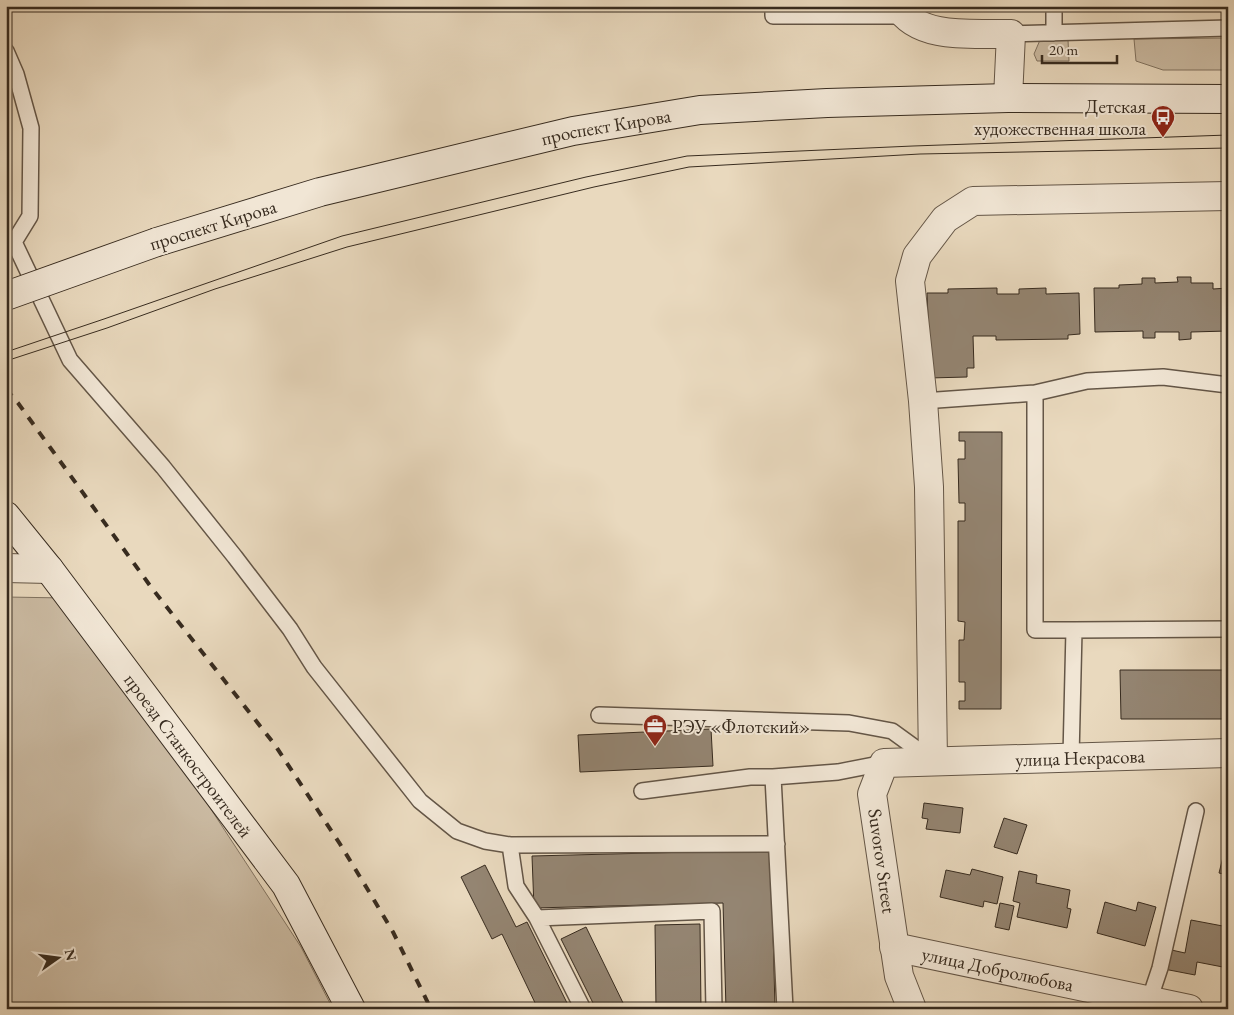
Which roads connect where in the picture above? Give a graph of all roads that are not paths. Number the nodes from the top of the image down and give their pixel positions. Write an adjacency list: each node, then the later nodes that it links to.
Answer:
1 (773, 6): 3 (lane)
2 (1054, 6): 5 (lane)
3 (901, 11): 6 (street)
4 (1228, 28): 5 (lane)
5 (1054, 33): 6 (lane)
6 (1011, 34): 8 (street)
7 (6, 51): 28 (lane)
8 (1008, 98): 9 (street, проспект Кирова); 11 (street, проспект Кирова, bridge)
9 (1228, 99)
10 (1228, 196): 14 (street)
11 (6, 296)
12 (1228, 385): 13 (lane)
13 (1035, 393): 14 (lane); 18 (lane)
14 (923, 401): 23 (street)
15 (6, 516): 17 (street, проезд Станкостроителей)
16 (6, 568): 17 (street)
17 (49, 569): 33 (street, проезд Станкостроителей)
18 (1074, 630): 19 (lane); 22 (lane)
19 (1228, 630)
20 (599, 715): 23 (lane)
21 (1228, 753): 22 (street, улица Некрасова)
22 (1071, 757): 23 (street, улица Некрасова)
23 (933, 761): 24 (street)
24 (884, 763): 25 (lane); 31 (street, Suvorov Street)
25 (773, 777): 26 (lane); 29 (lane)
26 (642, 791)
27 (1196, 810): 32 (lane)
28 (510, 844): 29 (lane); 30 (lane)
29 (777, 844): 36 (lane)
30 (537, 918): 34 (lane); 35 (lane)
31 (894, 947): 32 (street, улица Добролюбова); 37 (street, Suvorov Street)
32 (1147, 1004): 38 (street, улица Добролюбова)
33 (351, 1009)
34 (582, 1009)
35 (714, 1009)
36 (785, 1009)
37 (912, 1009)
38 (1189, 1009)

